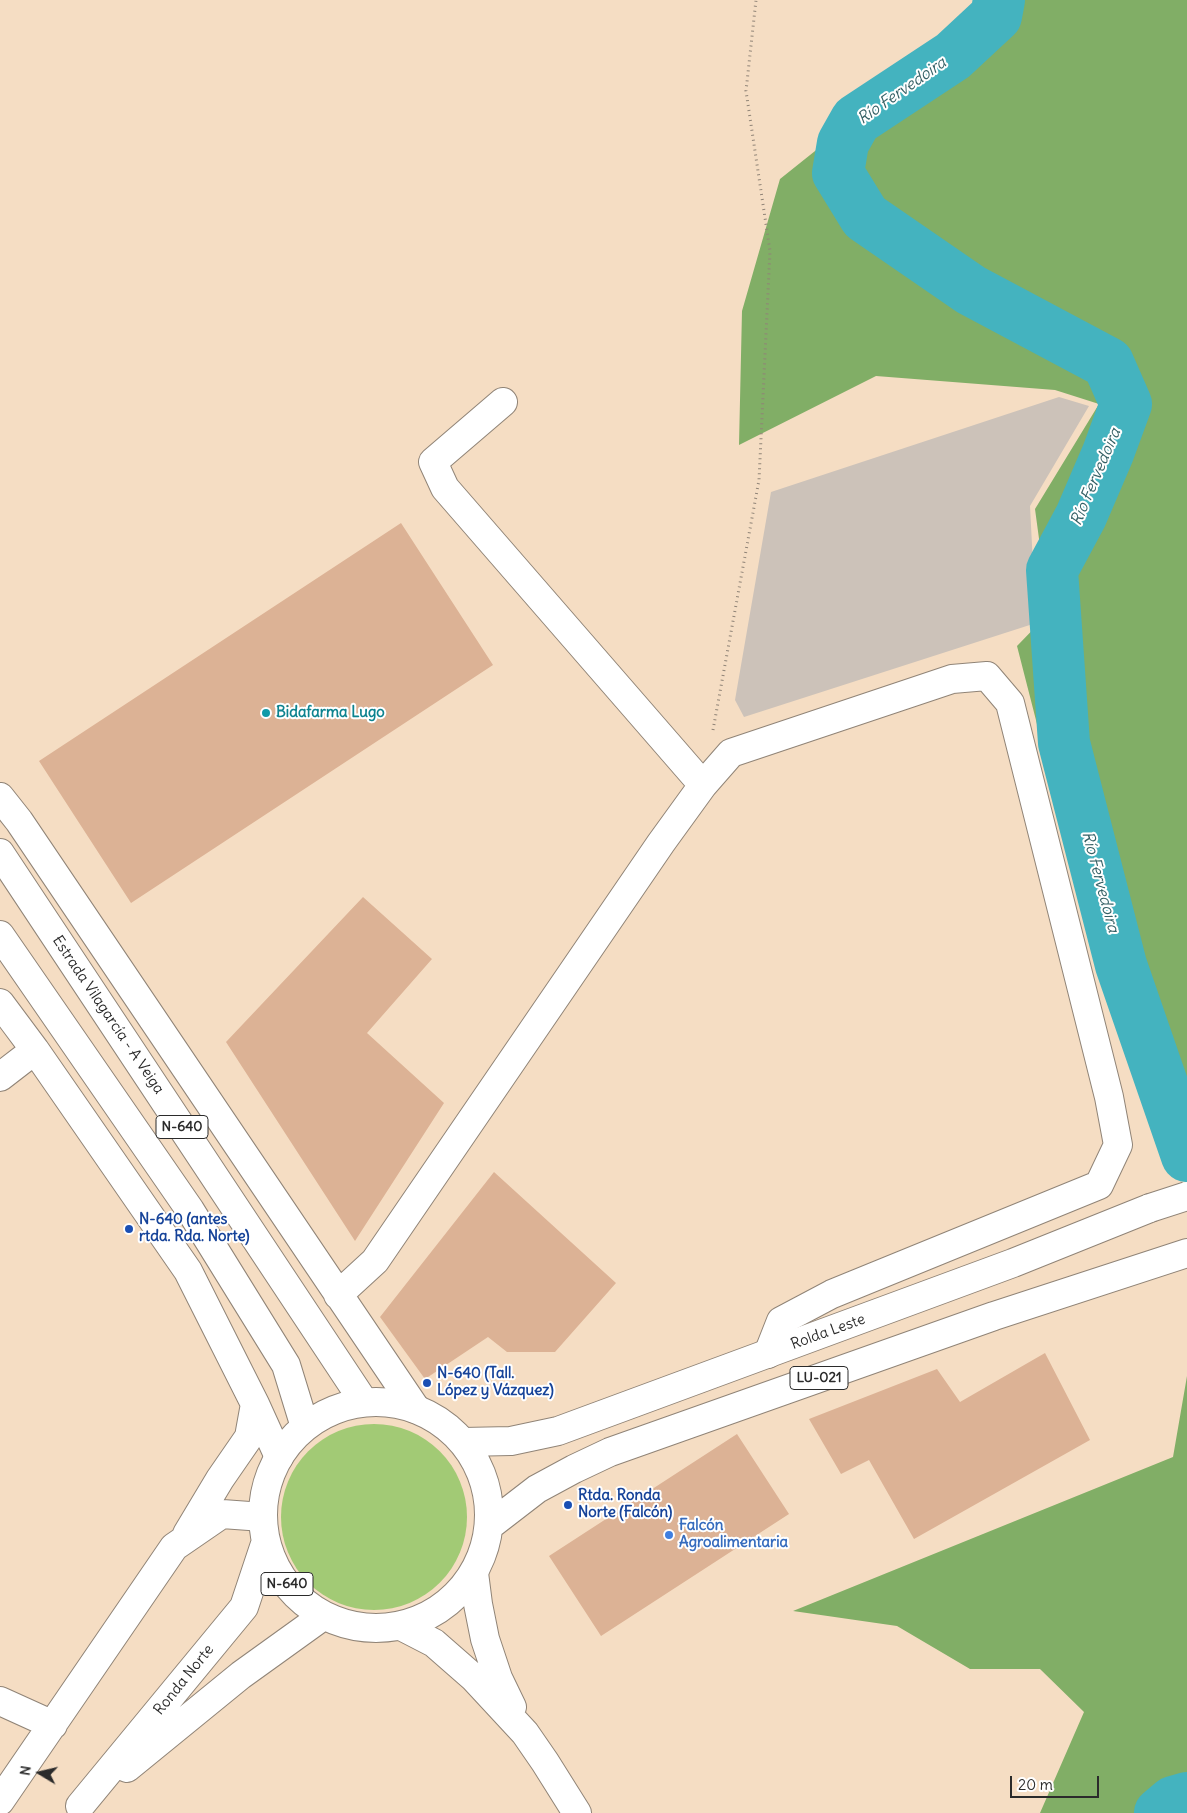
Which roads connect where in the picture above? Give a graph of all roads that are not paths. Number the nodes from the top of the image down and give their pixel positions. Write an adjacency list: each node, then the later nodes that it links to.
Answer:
1 (503, 402): 2 (main road)
2 (703, 785): 11 (main road); 12 (main road)
3 (0, 797): 11 (main road)
4 (0, 853): 13 (main road, Estrada Vilagarcía - A Veiga / N-640)
5 (0, 935): 16 (main road, N-640)
6 (0, 1003): 7 (main road)
7 (35, 1050): 8 (main road); 14 (main road)
8 (0, 1077)
9 (1187, 1196): 12 (main road, Rolda Leste / LU-021, bridge)
10 (1176, 1256): 19 (main road, LU-021)
11 (338, 1295): 15 (main road)
12 (768, 1354): 17 (main road, Rolda Leste / LU-021)
13 (364, 1402): 15 (main road, N-640); 16 (main road, N-640)
14 (254, 1404): 18 (main road); 21 (main road)
15 (416, 1409): 17 (main road, N-640)
16 (305, 1427): 18 (main road, N-640)
17 (463, 1442): 19 (main road, N-640)
18 (279, 1457): 20 (main road, N-640)
19 (488, 1526): 22 (main road, N-640)
20 (264, 1529): 21 (main road); 23 (main road, N-640); 29 (main road, Ronda Norte)
21 (182, 1542): 26 (main road)
22 (474, 1573): 24 (main road, N-640); 27 (main road)
23 (324, 1616): 24 (main road, N-640); 29 (main road, Ronda Norte)
24 (400, 1626): 27 (main road)
25 (0, 1701): 26 (main road)
26 (53, 1725): 28 (main road)
27 (525, 1733): 30 (main road)
28 (0, 1801)
29 (76, 1810)
30 (577, 1813)

